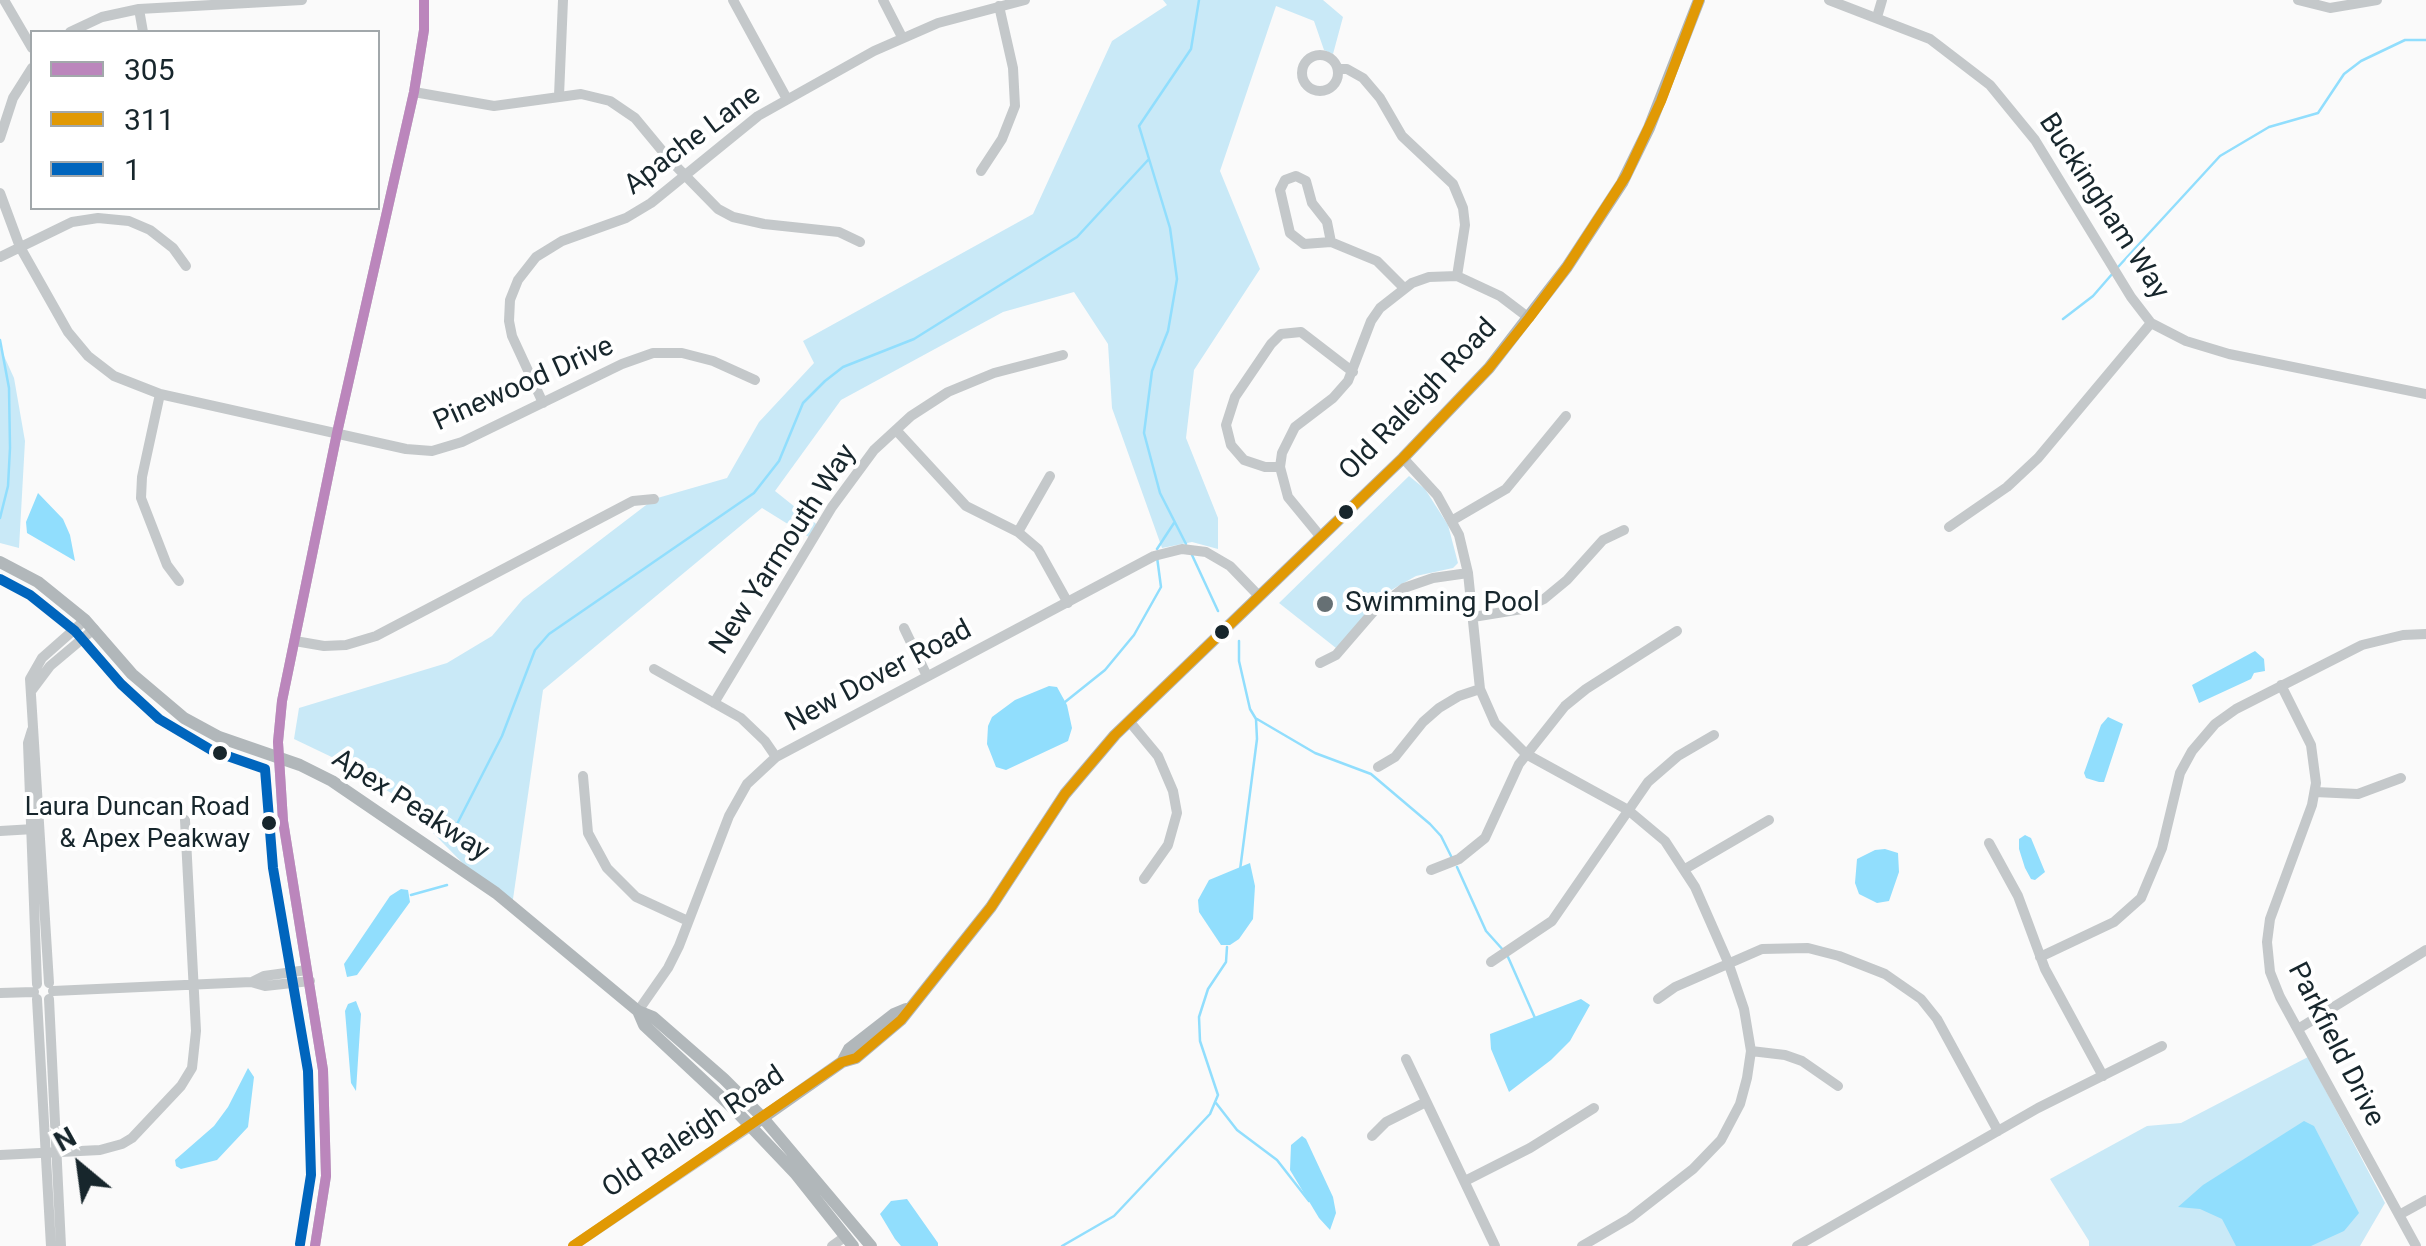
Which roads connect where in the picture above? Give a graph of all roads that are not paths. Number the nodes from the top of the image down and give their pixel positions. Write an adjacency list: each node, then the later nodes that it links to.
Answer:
1 (4, 0): 20 (street)
2 (302, 0): 13 (street)
3 (424, 0): 23 (street)
4 (563, 0): 24 (street)
5 (733, 0): 25 (street)
6 (883, 0): 19 (street)
7 (1026, 0): 14 (street, Apache Lane)
8 (1698, 0): 37 (main road, Old Raleigh Road)
9 (1829, 0): 16 (street, Buckingham Way)
10 (1882, 0): 16 (street)
11 (2298, 0): 12 (street)
12 (2377, 0)
13 (258, 1): 15 (street)
14 (999, 6): 19 (street, Apache Lane); 27 (street)
15 (139, 9): 17 (street); 18 (street)
16 (1877, 17): 38 (street, Buckingham Way)
17 (74, 30)
18 (143, 30)
19 (902, 36): 25 (street, Apache Lane)
20 (30, 45)
21 (1338, 69): 35 (street)
22 (30, 71): 26 (street)
23 (414, 92): 24 (street); 47 (street)
24 (559, 96): 28 (street)
25 (787, 99): 28 (street, Apache Lane)
26 (0, 138)
27 (981, 171)
28 (684, 176): 30 (street); 44 (street, Apache Lane)
29 (0, 193): 32 (street, Pinewood Drive)
30 (860, 242)
31 (1331, 242): 31 (street); 36 (street)
32 (20, 247): 33 (street); 34 (street); 42 (street, Pinewood Drive)
33 (0, 257)
34 (186, 266)
35 (1458, 276): 36 (street); 37 (street)
36 (1403, 288): 40 (street)
37 (1529, 318): 48 (main road, Old Raleigh Road)
38 (2150, 322): 43 (street, Buckingham Way); 53 (street)
39 (1062, 355): 46 (street, New Yarmouth Way)
40 (1353, 372): 49 (street); 49 (street)
41 (754, 380): 44 (street, Pinewood Drive)
42 (160, 394): 47 (street, Pinewood Drive); 59 (street)
43 (2426, 394)
44 (543, 403): 47 (street, Pinewood Drive)
45 (1566, 416): 52 (street)
46 (896, 430): 55 (street); 73 (street, New Yarmouth Way)
47 (337, 434): 67 (street)
48 (1403, 458): 52 (street); 56 (main road, Old Raleigh Road)
49 (1280, 468): 56 (street)
50 (1050, 476): 55 (street)
51 (654, 499): 67 (street)
52 (1453, 520): 58 (street)
53 (1948, 527)
54 (1624, 530): 62 (street)
55 (1018, 532): 61 (street)
56 (1320, 536): 60 (main road, Old Raleigh Road)
57 (0, 562): 63 (main road, Apex Peakway)
58 (1468, 574): 62 (street); 68 (street)
59 (179, 581)
60 (1258, 595): 61 (street, New Dover Road); 74 (main road, Old Raleigh Road)
61 (1068, 603): 70 (street, New Dover Road)
62 (1473, 616): 72 (street)
63 (90, 624): 78 (main road, Apex Peakway); 86 (street)
64 (904, 628): 70 (street)
65 (1677, 631): 76 (street)
66 (2426, 634): 71 (street)
67 (294, 640): 78 (street)
68 (1320, 663)
69 (654, 669): 73 (street)
70 (927, 676): 77 (street, New Dover Road)
71 (2281, 686): 82 (street, Parkfield Drive); 94 (street)
72 (1480, 688): 76 (street); 79 (street)
73 (714, 703): 77 (street)
74 (1129, 721): 91 (street); 111 (main road, Old Raleigh Road)
75 (1714, 735): 83 (street)
76 (1526, 754): 83 (street); 90 (street)
77 (776, 757): 92 (street, New Dover Road)
78 (279, 758): 97 (street); 102 (main road, Apex Peakway)
79 (1378, 767)
80 (582, 776): 92 (street)
81 (2402, 778): 82 (street)
82 (2315, 792): 103 (street, Parkfield Drive)
83 (1628, 810): 89 (street); 95 (street)
84 (185, 820): 98 (street)
85 (1770, 820): 89 (street)
86 (36, 829): 87 (street); 99 (street)
87 (0, 831)
88 (1989, 843): 94 (street)
89 (1685, 868): 96 (street)
90 (1431, 870)
91 (1144, 879)
92 (688, 922): 102 (street, New Dover Road)
93 (2426, 950): 103 (street)
94 (2040, 957): 107 (street)
95 (1491, 962)
96 (1728, 962): 101 (street); 105 (street); 112 (street)
97 (308, 975): 98 (street); 122 (street)
98 (194, 984): 99 (street); 114 (street)
99 (43, 992): 100 (street); 114 (street)
100 (0, 993)
101 (1658, 999)
102 (638, 1011): 111 (main road, Apex Peakway)
103 (2298, 1028): 118 (street, Parkfield Drive)
104 (2162, 1046): 107 (street)
105 (1751, 1051): 108 (street); 127 (street)
106 (1406, 1059): 109 (street)
107 (2102, 1076): 112 (street)
108 (1838, 1086)
109 (1426, 1102): 113 (street); 116 (street)
110 (1594, 1108): 116 (street)
111 (757, 1122): 119 (main road, Apex Peakway); 123 (street, Old Raleigh Road); 125 (main road, Apex Peakway)
112 (1998, 1132): 128 (street)
113 (1372, 1136)
114 (51, 1153): 115 (street); 120 (street); 121 (street)
115 (0, 1156)
116 (1465, 1181): 126 (street)
117 (2426, 1200): 118 (street)
118 (2399, 1215): 129 (street, Parkfield Drive)
119 (850, 1241): 124 (street)
120 (51, 1246)
121 (61, 1246)
122 (315, 1246)
123 (573, 1246)
124 (832, 1246)
125 (871, 1246)
126 (1496, 1246)
127 (1582, 1246)
128 (1797, 1246)
129 (2416, 1246)

